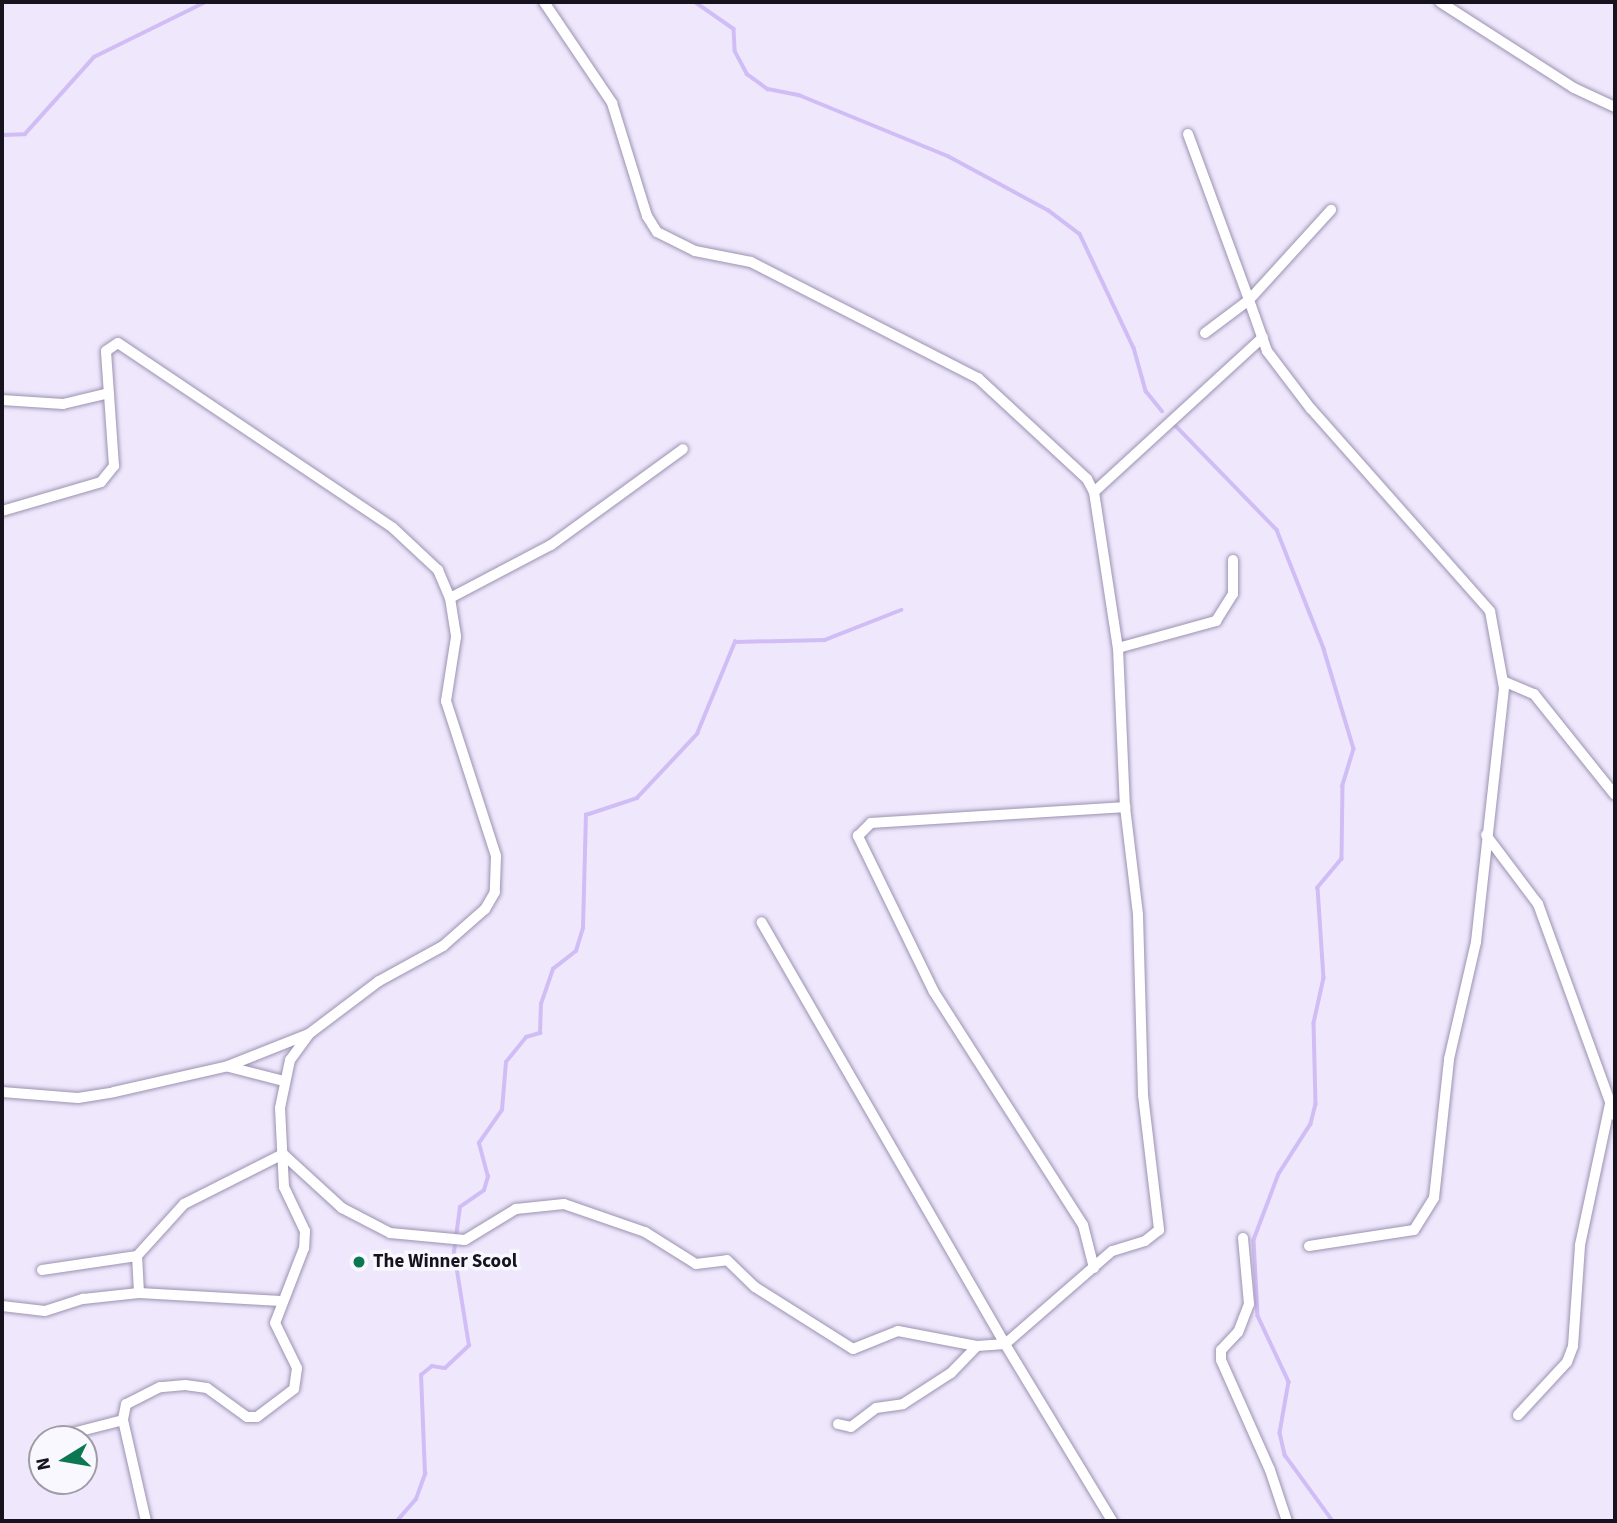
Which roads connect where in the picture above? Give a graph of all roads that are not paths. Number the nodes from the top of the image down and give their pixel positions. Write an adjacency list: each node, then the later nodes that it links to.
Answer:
1 (544, 2): 12 (street)
2 (1440, 2): 3 (street)
3 (1615, 107)
4 (1188, 134): 6 (street)
5 (1331, 210): 6 (street)
6 (1248, 300): 7 (street); 8 (street)
7 (1205, 333)
8 (1263, 337): 12 (street); 17 (street)
9 (109, 393): 10 (street); 13 (street); 15 (street)
10 (2, 400)
11 (683, 449): 15 (street)
12 (1094, 492): 16 (street)
13 (2, 511)
14 (1233, 560): 16 (street)
15 (450, 598): 22 (street)
16 (1118, 648): 19 (street)
17 (1503, 681): 18 (street); 20 (street)
18 (1615, 795)
19 (1125, 807): 32 (street); 32 (street)
20 (1486, 835): 26 (street); 30 (street)
21 (761, 922): 37 (street)
22 (309, 1034): 23 (street); 24 (street)
23 (228, 1066): 24 (street); 25 (street)
24 (284, 1081): 28 (street)
25 (2, 1092)
26 (1610, 1104): 27 (street); 39 (street)
27 (1615, 1115)
28 (283, 1154): 31 (street); 35 (street); 38 (street)
29 (1243, 1238): 45 (street)
30 (1309, 1246)
31 (137, 1256): 33 (street); 34 (street)
32 (1094, 1268): 37 (street)
33 (42, 1270)
34 (139, 1293): 35 (street); 36 (street)
35 (281, 1301): 40 (street)
36 (2, 1306)
37 (1005, 1344): 38 (street); 44 (street)
38 (977, 1346): 41 (street)
39 (1518, 1415)
40 (123, 1420): 42 (street); 43 (street)
41 (838, 1424)
42 (98, 1426)
43 (146, 1521)
44 (1112, 1521)
45 (1287, 1521)

